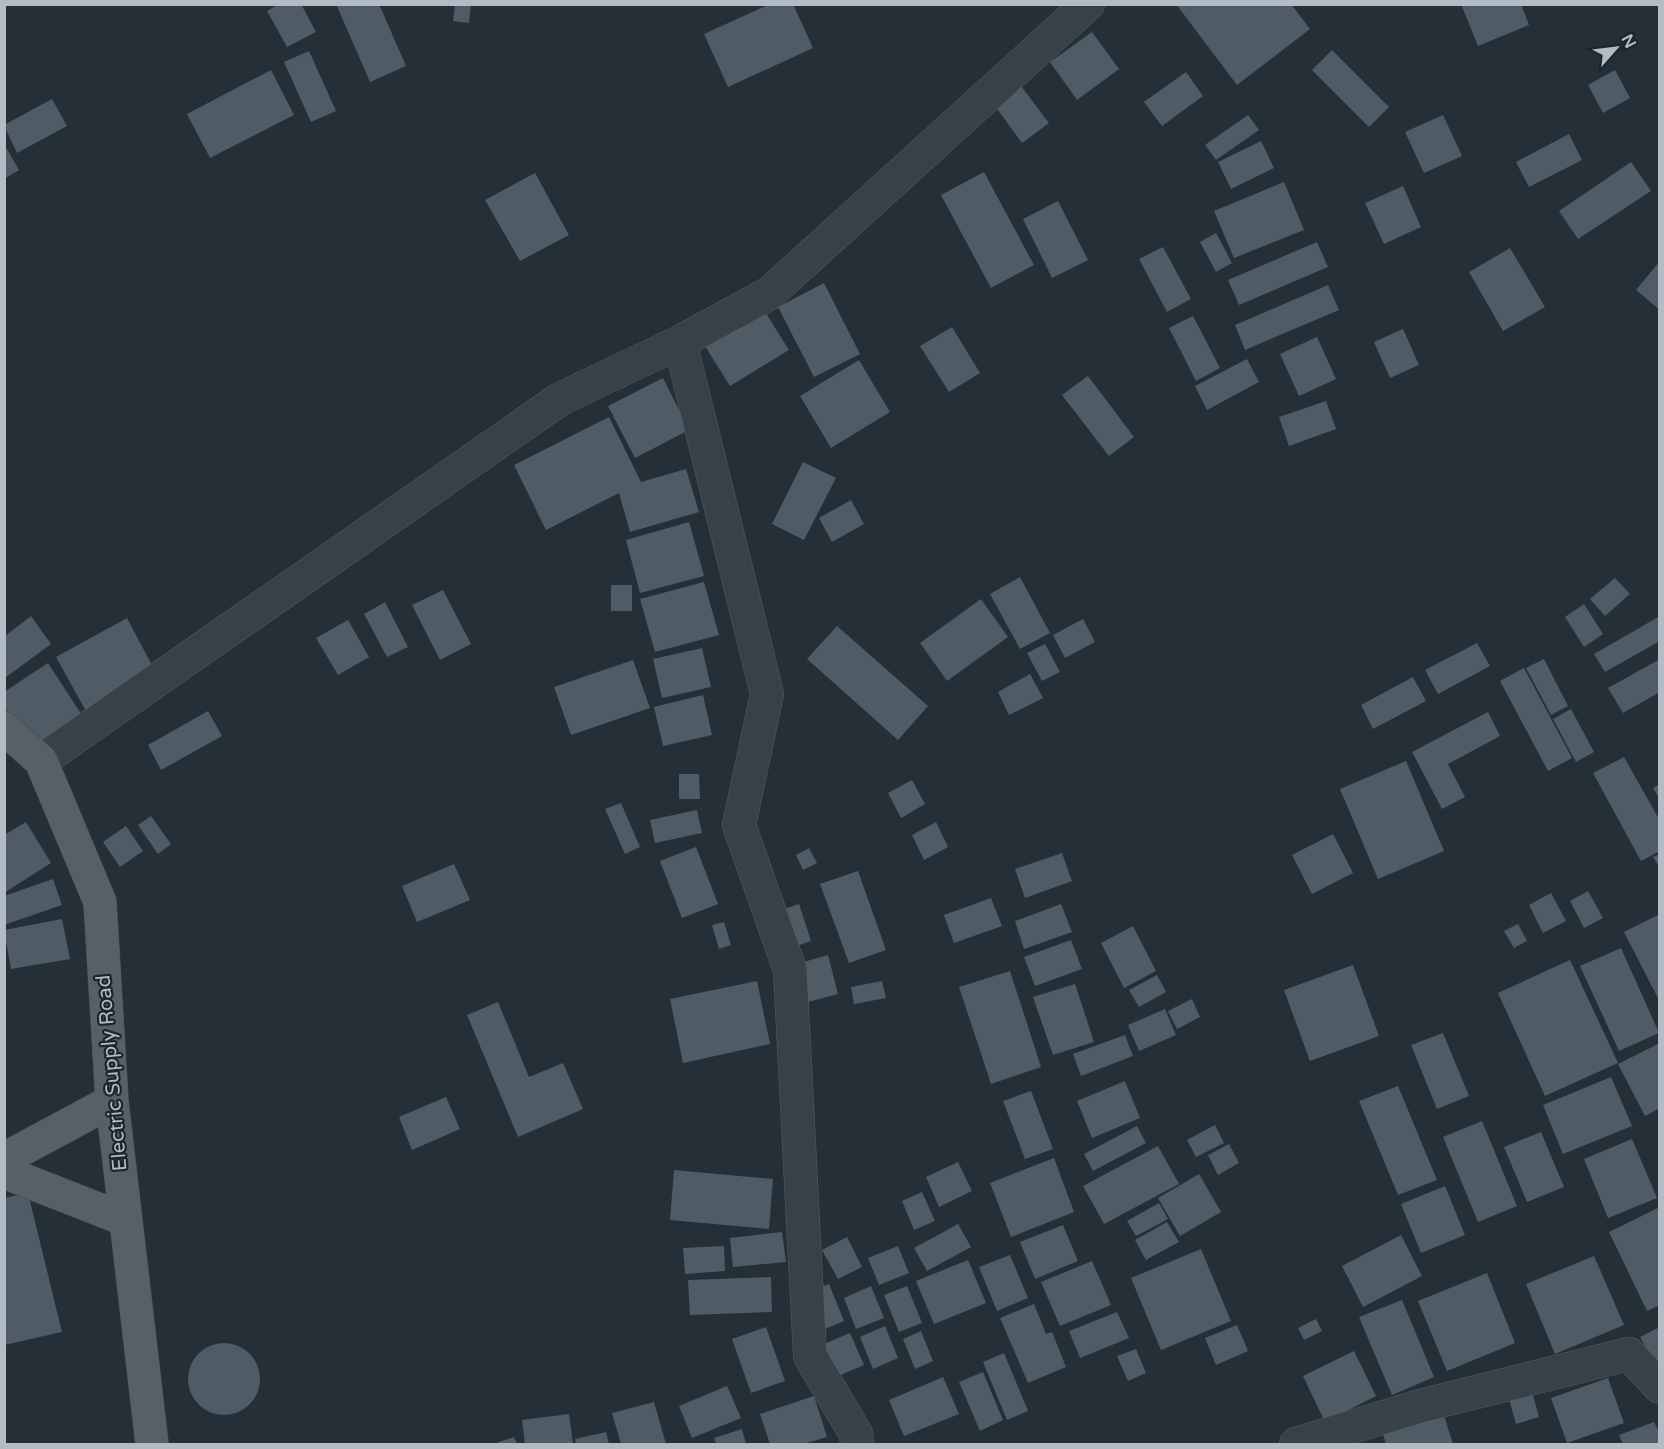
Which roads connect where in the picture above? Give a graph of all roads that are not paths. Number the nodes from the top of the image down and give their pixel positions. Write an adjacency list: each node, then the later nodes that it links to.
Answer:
1 (1088, 4): 2 (street)
2 (680, 342): 4 (street); 11 (street)
3 (4, 728): 4 (main road, Electric Supply Road)
4 (41, 761): 5 (main road, Electric Supply Road)
5 (112, 1101): 6 (main road); 8 (main road, Electric Supply Road)
6 (4, 1159)
7 (4, 1172): 8 (main road)
8 (126, 1220): 10 (main road, Electric Supply Road)
9 (1659, 1387): 12 (street)
10 (152, 1444)
11 (857, 1444)
12 (1296, 1444)

